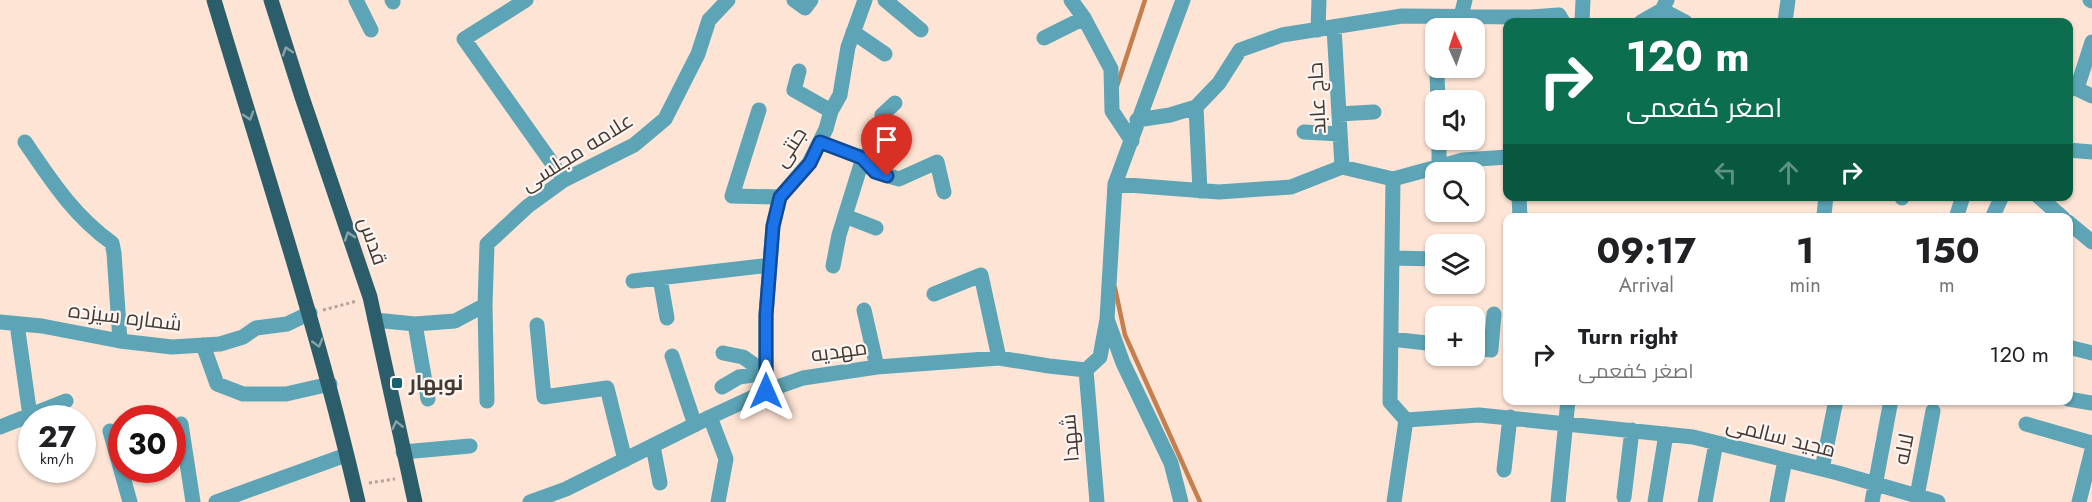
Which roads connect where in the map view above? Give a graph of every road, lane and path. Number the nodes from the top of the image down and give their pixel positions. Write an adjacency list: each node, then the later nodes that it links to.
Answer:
1 (215, 0): 77 (main road, one-way to 77)
2 (271, 0): 74 (main road, قدس, one-way to 2)
3 (356, 0): 25 (street)
4 (526, 0): 56 (street)
5 (728, 0): 56 (street, علامه مجلسی)
6 (794, 0): 7 (street)
7 (811, 0)
8 (864, 0): 28 (street, جنتی)
9 (885, 0): 26 (street)
10 (1071, 0): 18 (street)
11 (1183, 0): 42 (street)
12 (1319, 0): 27 (street)
13 (1465, 0): 17 (street)
14 (1583, 0): 20 (street)
15 (1788, 0): 23 (street)
16 (1664, 5): 21 (street); 22 (street)
17 (1461, 16): 19 (street); 24 (street)
18 (1084, 18): 29 (street); 46 (street)
19 (1561, 18)
20 (1582, 18)
21 (1646, 18)
22 (1680, 18)
23 (1786, 18)
24 (1334, 27): 27 (street); 41 (street, حاج عابد)
25 (371, 30)
26 (921, 30)
27 (1318, 30): 37 (street)
28 (854, 32): 31 (street); 39 (street, جنتی)
29 (1044, 38)
30 (2092, 42): 33 (street)
31 (885, 54)
32 (799, 71): 39 (street)
33 (2073, 86)
34 (2073, 89): 35 (street)
35 (2092, 96)
36 (895, 103): 51 (street)
37 (1196, 107): 42 (street); 58 (street)
38 (759, 110): 60 (street)
39 (831, 111): 47 (street, جنتی)
40 (1374, 112): 41 (street)
41 (1339, 114): 44 (street, حاج عابد)
42 (1137, 120): 46 (street)
43 (1304, 132): 44 (street)
44 (1340, 134): 53 (street, حاج عابد)
45 (25, 141): 87 (street)
46 (1132, 141): 57 (street)
47 (820, 142): 51 (street); 60 (street, جنتی)
48 (2073, 151): 49 (street)
49 (2092, 153)
50 (1503, 157): 52 (street)
51 (862, 158): 59 (street); 63 (street)
52 (1455, 162)
53 (1342, 167): 55 (street); 58 (street)
54 (1425, 170): 55 (street)
55 (1393, 178): 67 (street)
56 (564, 180): 75 (street, علامه مجلسی)
57 (1115, 184): 58 (street); 80 (street)
58 (1200, 191)
59 (944, 192)
60 (780, 197): 69 (street, جنتی)
61 (2044, 201): 62 (street)
62 (2057, 213)
63 (845, 216): 65 (street); 70 (street)
64 (2073, 226): 66 (street)
65 (876, 228)
66 (2092, 242)
67 (1392, 258): 68 (street); 86 (street)
68 (1425, 259)
69 (770, 265): 71 (street); 98 (street, جنتی)
70 (833, 266)
71 (660, 278): 72 (street); 79 (street)
72 (633, 281)
73 (934, 294): 95 (street)
74 (370, 297): 77 (path); 81 (main road, قدس)
75 (485, 305): 84 (street); 105 (street, علامه مجلسی)
76 (864, 310): 96 (street)
77 (310, 314): 89 (street, شماره سیزده); 99 (main road, one-way to 99)
78 (1494, 314): 90 (street)
79 (667, 318)
80 (1107, 319): 97 (street); 150 (street)
81 (375, 320): 84 (street); 128 (main road, قدس, one-way to 81)
82 (0, 322): 83 (street, شماره سیزده)
83 (17, 324): 87 (street, شماره سیزده); 107 (street)
84 (415, 324): 102 (street)
85 (537, 325): 131 (street)
86 (1391, 339): 88 (street); 116 (street)
87 (120, 340): 89 (street, شماره سیزده)
88 (1425, 343)
89 (202, 345): 99 (street)
90 (1485, 349)
91 (2073, 349): 93 (street)
92 (723, 353): 98 (street)
93 (2092, 353)
94 (672, 356): 119 (street)
95 (999, 358): 96 (street, مهدیه); 97 (street, مهدیه)
96 (877, 367): 101 (street, مهدیه)
97 (1086, 370): 149 (street, شهدا)
98 (766, 373): 100 (street); 101 (street, جنتی)
99 (330, 384): 129 (main road)
100 (722, 387)
101 (766, 391): 113 (street, مهدیه)
102 (428, 399)
103 (2073, 400): 106 (street)
104 (66, 401): 108 (street)
105 (487, 401)
106 (2092, 404)
107 (28, 405)
108 (56, 405)
109 (1568, 405): 117 (street)
110 (1835, 405): 133 (street)
111 (1890, 405): 138 (street)
112 (1933, 411): 140 (street, لاله)
113 (710, 417): 119 (street, مهدیه); 148 (street)
114 (1510, 417): 116 (street, مجید سالمی); 117 (street, مجید سالمی); 134 (street)
115 (18, 420): 120 (street)
116 (1406, 420): 151 (street)
117 (1566, 422): 121 (street, مجید سالمی); 152 (street)
118 (2026, 424): 124 (street)
119 (695, 425): 126 (street, مهدیه)
120 (0, 427)
121 (1632, 430): 122 (street, مجید سالمی); 141 (street)
122 (1666, 434): 123 (street, مجید سالمی); 153 (street)
123 (1716, 443): 132 (street, مجید سالمی); 154 (street)
124 (2092, 443)
125 (470, 446): 128 (street)
126 (653, 446): 131 (street, مهدیه); 137 (street)
127 (2092, 450): 158 (street)
128 (403, 452): 135 (main road, قدس)
129 (346, 455): 139 (main road); 144 (street)
130 (186, 456): 143 (street)
131 (625, 460): 147 (street, مهدیه)
132 (1785, 460): 133 (street, مجید سالمی); 155 (street)
133 (1822, 469): 138 (street, مجید سالمی)
134 (1504, 470)
135 (408, 477): 139 (path); 146 (main road, قدس)
136 (125, 483): 142 (street)
137 (660, 483)
138 (1875, 484): 140 (street, مجید سالمی); 156 (street)
139 (354, 485): 145 (main road)
140 (1917, 496): 157 (street, مجید سالمی)
141 (1624, 497)
142 (130, 502)
143 (193, 502)
144 (216, 502)
145 (358, 502)
146 (415, 502)
147 (530, 502)
148 (718, 502)
149 (1097, 502)
150 (1181, 502)
151 (1394, 502)
152 (1558, 502)
153 (1655, 502)
154 (1705, 502)
155 (1777, 502)
156 (1872, 502)
157 (1935, 502)
158 (2079, 502)

